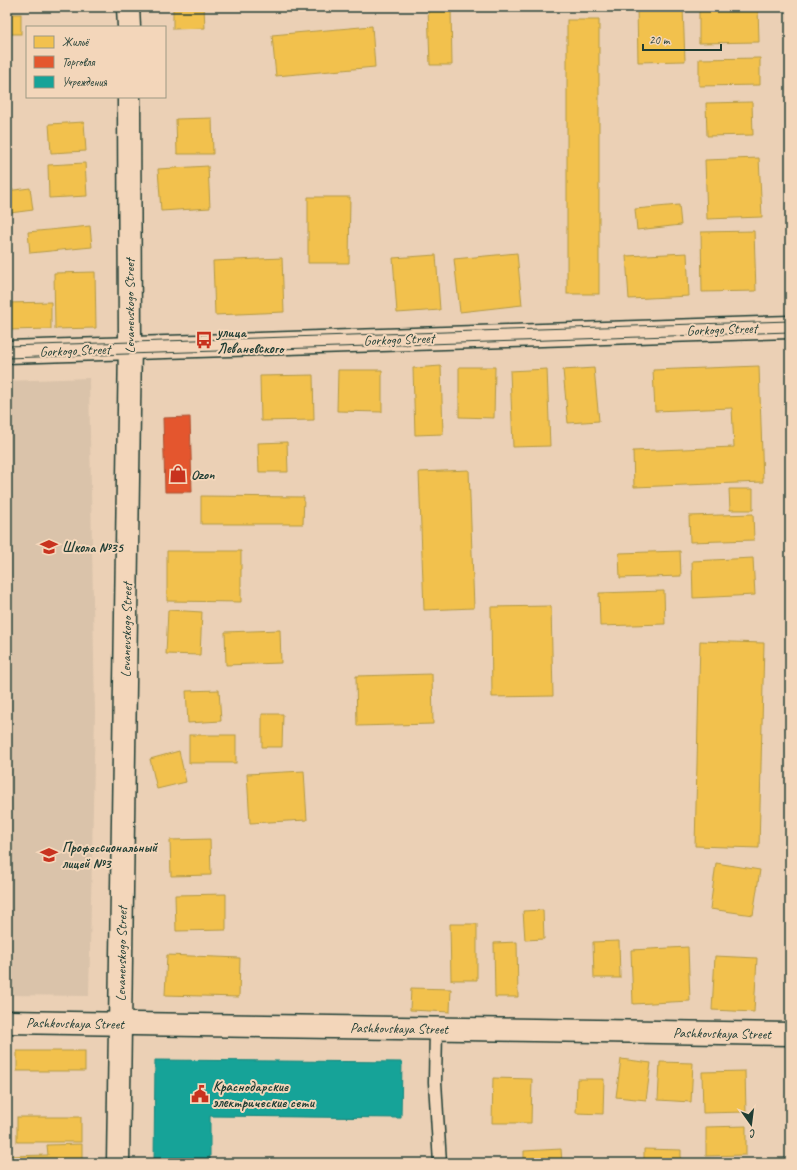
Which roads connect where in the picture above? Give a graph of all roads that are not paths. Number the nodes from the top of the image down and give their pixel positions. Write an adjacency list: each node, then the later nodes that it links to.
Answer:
1 (128, 7): 2 (street)
2 (128, 26)
3 (129, 98): 5 (street, Levanevskogo Street)
4 (790, 327): 5 (street, Gorkogo Street)
5 (130, 348): 6 (street, Gorkogo Street); 8 (street, Levanevskogo Street)
6 (7, 352)
7 (7, 1022): 8 (street, Pashkovskaya Street)
8 (120, 1024): 9 (street, Pashkovskaya Street); 11 (street, Levanevskogo Street)
9 (436, 1029): 10 (street, Pashkovskaya Street); 12 (lane)
10 (790, 1034)
11 (118, 1163)
12 (440, 1163)

